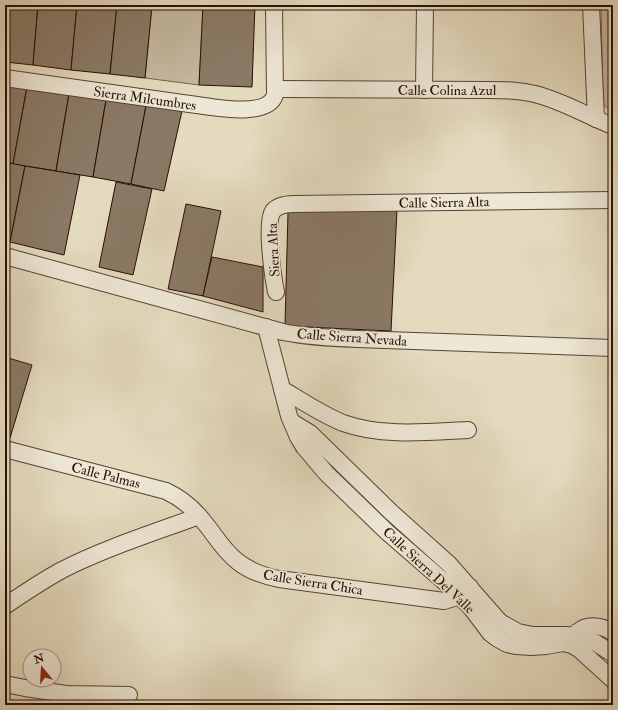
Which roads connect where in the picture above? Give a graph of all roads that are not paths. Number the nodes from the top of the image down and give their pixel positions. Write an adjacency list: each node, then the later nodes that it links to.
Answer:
1 (274, 5): 5 (street)
2 (425, 5): 6 (street)
3 (592, 5): 7 (street)
4 (5, 78): 5 (street, Sierra Milcumbres)
5 (275, 90): 6 (street, Calle Colina Azul)
6 (424, 90): 7 (street, Calle Colina Azul)
7 (596, 119): 8 (street, Calle Colina Azul)
8 (613, 126)
9 (613, 200): 10 (street, Calle Sierra Alta)
10 (276, 208): 12 (street, Siera Alta)
11 (5, 256): 13 (street, Calle Sierra Nevada)
12 (276, 292)
13 (266, 327): 14 (street, Calle Sierra Nevada); 15 (street, Calle Sierra Del Valle)
14 (613, 348)
15 (282, 389): 16 (street); 19 (street, Calle Sierra Del Valle)
16 (468, 430)
17 (5, 449): 18 (street, Calle Palmas)
18 (199, 516): 19 (street, Calle Sierra Chica); 20 (street)
19 (465, 592): 22 (street, Calle Sierra Del Valle)
20 (5, 606)
21 (613, 633): 22 (street)
22 (570, 640): 23 (street, Calle Sierra Del Valle); 24 (street)
23 (613, 654)
24 (613, 680)
25 (5, 684): 26 (street)
26 (129, 695)

